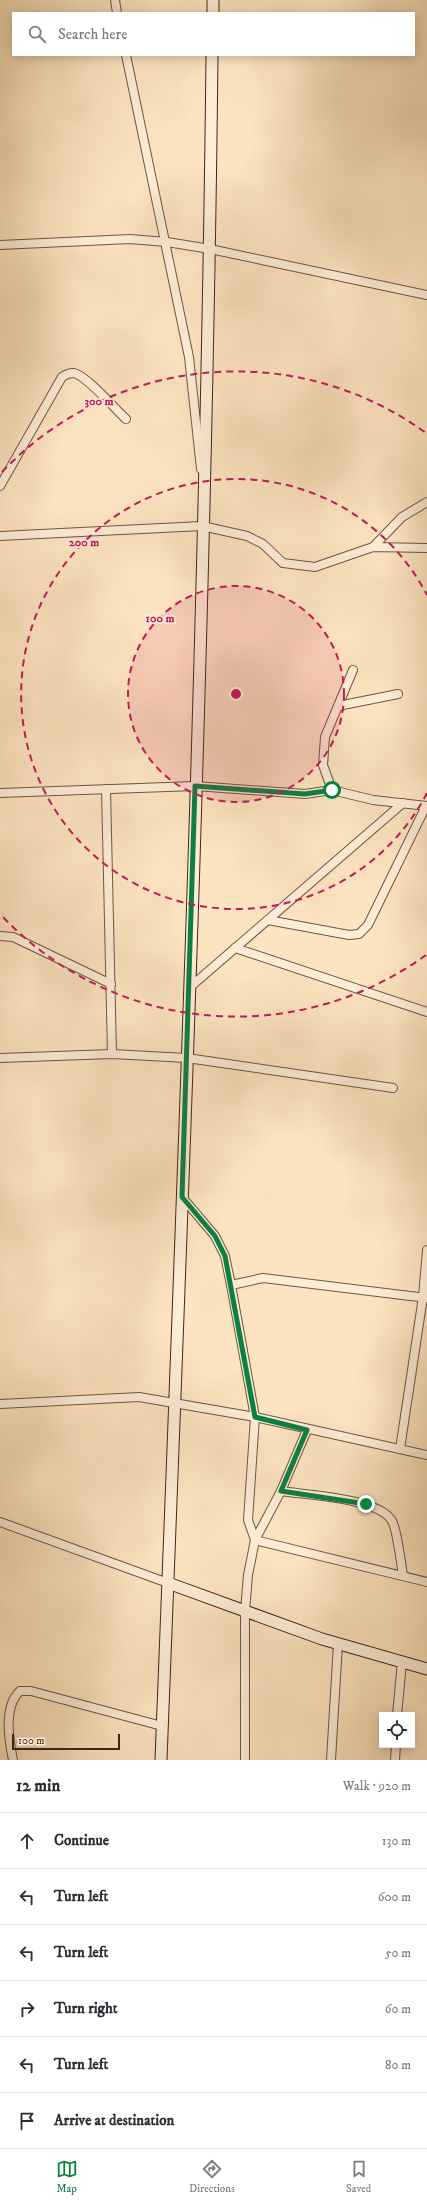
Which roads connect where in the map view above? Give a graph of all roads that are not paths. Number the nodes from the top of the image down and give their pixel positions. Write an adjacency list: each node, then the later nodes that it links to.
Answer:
1 (114, 0): 3 (street)
2 (213, 0): 4 (street)
3 (117, 12)
4 (212, 12)
5 (126, 56): 7 (street)
6 (212, 56): 9 (street)
7 (166, 242): 8 (street); 9 (street); 14 (street)
8 (0, 245)
9 (210, 248): 10 (street); 14 (street)
10 (427, 295)
11 (126, 419): 12 (street)
12 (3, 472): 13 (street)
13 (0, 486)
14 (203, 494): 16 (street)
15 (427, 502): 18 (street)
16 (202, 526): 17 (street); 18 (street); 23 (street)
17 (0, 536)
18 (373, 547): 19 (street)
19 (427, 548)
20 (353, 670): 22 (street)
21 (398, 694): 22 (street)
22 (338, 706): 25 (street)
23 (195, 786): 24 (street); 25 (street); 33 (street)
24 (106, 789): 26 (street); 32 (street)
25 (332, 790): 27 (street)
26 (0, 793)
27 (403, 803): 28 (street); 29 (street)
28 (426, 806): 29 (street)
29 (268, 920): 31 (street)
30 (0, 936): 32 (street)
31 (235, 948): 33 (street); 34 (street)
32 (111, 984): 35 (street)
33 (189, 988): 37 (street)
34 (427, 1012)
35 (112, 1054): 36 (street); 37 (street)
36 (0, 1058)
37 (187, 1058): 38 (street); 39 (street)
38 (393, 1088)
39 (182, 1197): 41 (street); 43 (street)
40 (427, 1250): 42 (street)
41 (231, 1285): 42 (street); 45 (street)
42 (425, 1298): 47 (street)
43 (175, 1402): 44 (street); 45 (street); 54 (street)
44 (0, 1404)
45 (255, 1417): 46 (street); 51 (street)
46 (307, 1430): 47 (street); 49 (street)
47 (400, 1449): 48 (street)
48 (427, 1455)
49 (281, 1491): 51 (street); 52 (street)
50 (0, 1522): 54 (street)
51 (255, 1540): 52 (street); 55 (street)
52 (403, 1575): 53 (street)
53 (427, 1582)
54 (168, 1583): 55 (street); 60 (street)
55 (245, 1611): 56 (street); 64 (street)
56 (338, 1644): 57 (street); 65 (street)
57 (402, 1662): 58 (street); 59 (street)
58 (427, 1669)
59 (397, 1712)
60 (162, 1726): 62 (street); 63 (street)
61 (396, 1748): 66 (street)
62 (13, 1760)
63 (161, 1760)
64 (245, 1760)
65 (331, 1760)
66 (395, 1760)

